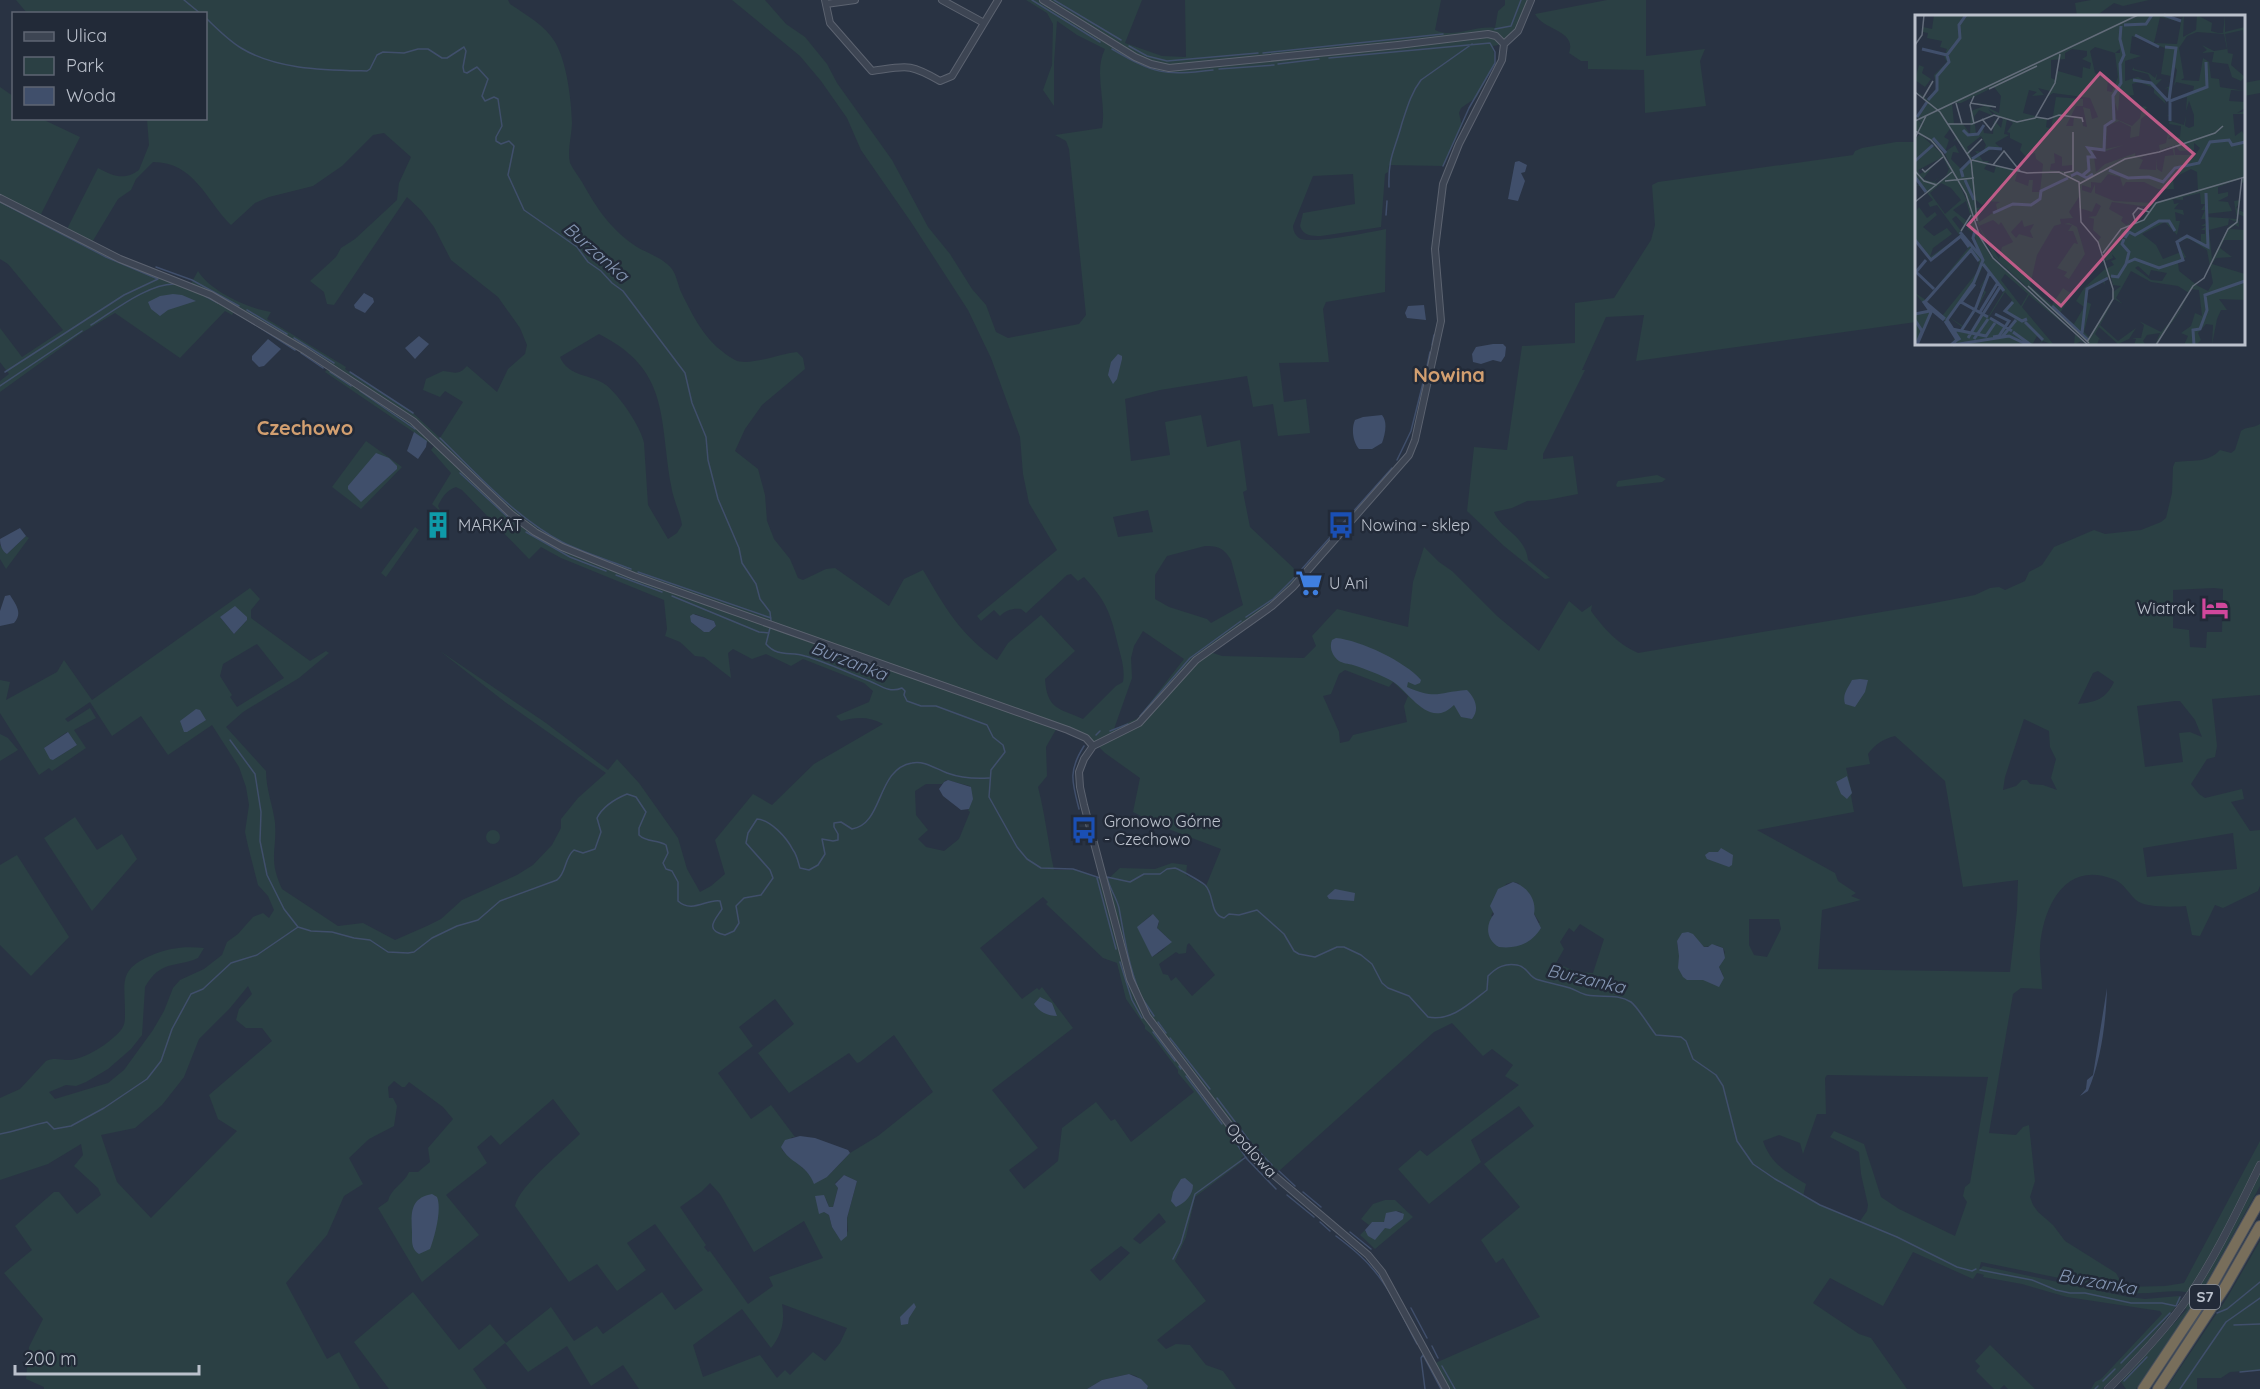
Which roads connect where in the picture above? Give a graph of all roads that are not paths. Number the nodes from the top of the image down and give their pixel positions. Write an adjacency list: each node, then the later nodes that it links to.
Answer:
1 (855, 0): 6 (street)
2 (942, 0): 7 (street)
3 (998, 0): 7 (street)
4 (1043, 0): 8 (street)
5 (1531, 0): 8 (street)
6 (826, 2): 7 (street)
7 (984, 22)
8 (1504, 44): 10 (street)
9 (0, 198): 10 (street)
10 (1093, 746): 14 (street, Opalowa)
11 (2260, 1165): 15 (street)
12 (2260, 1200): 16 (highway, S7)
13 (2260, 1226): 17 (highway, S7)
14 (1446, 1389)
15 (2108, 1389)
16 (2143, 1389)
17 (2158, 1389)

